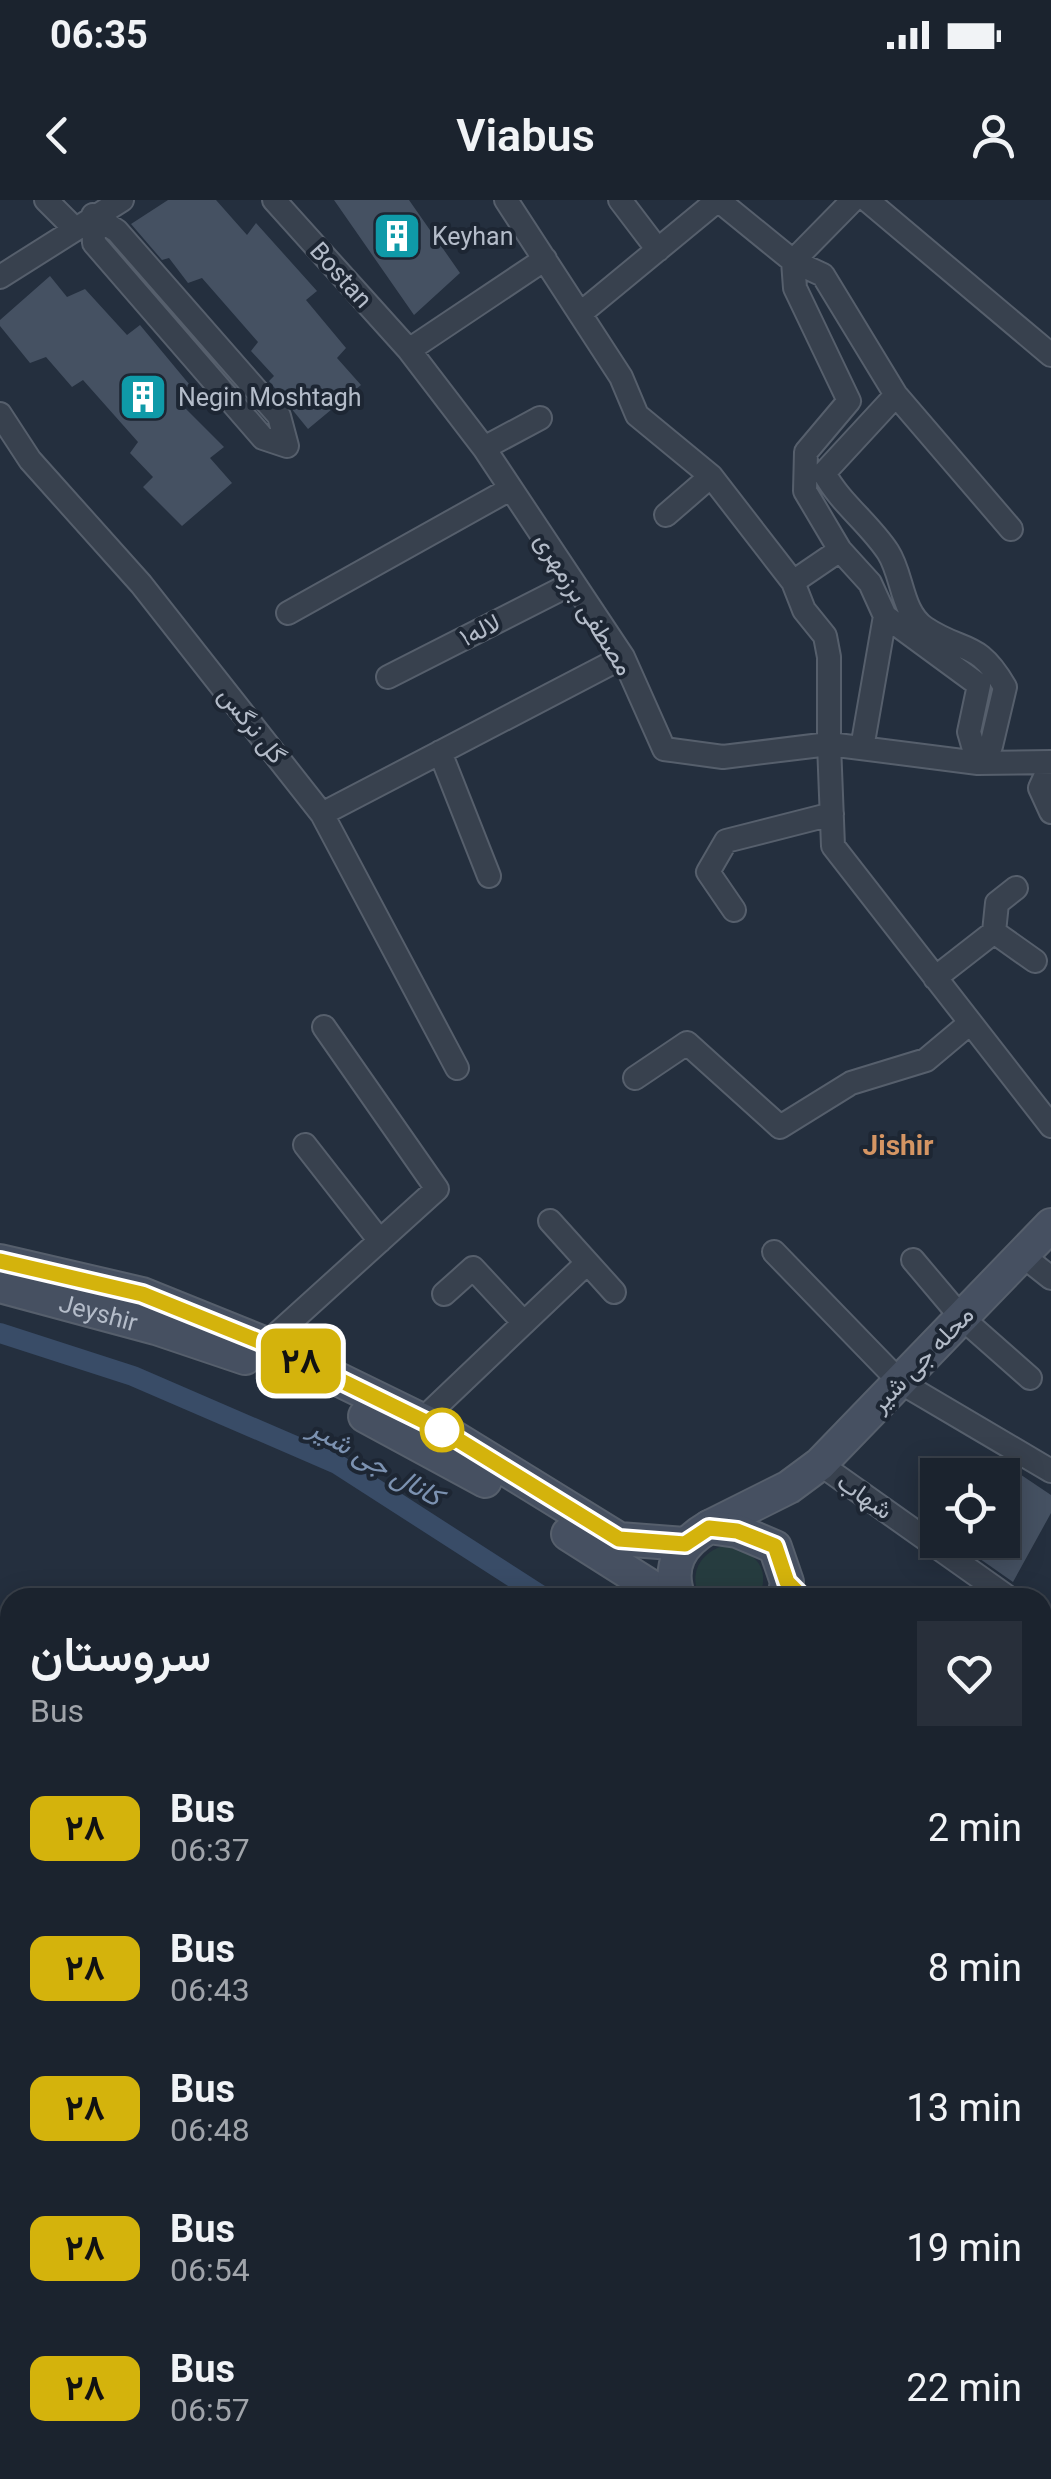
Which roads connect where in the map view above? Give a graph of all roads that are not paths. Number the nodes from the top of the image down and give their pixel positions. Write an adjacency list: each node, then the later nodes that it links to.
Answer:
1 (46, 200): 9 (street)
2 (122, 200): 9 (street)
3 (274, 200): 16 (street, Bostan)
4 (506, 200): 11 (street)
5 (620, 200): 10 (street)
6 (718, 200): 10 (street); 12 (street)
7 (854, 200): 12 (street)
8 (868, 200): 15 (street)
9 (83, 221): 9 (street); 13 (street)
10 (658, 250): 14 (street)
11 (546, 259): 14 (street); 16 (street)
12 (793, 261): 17 (street); 25 (street)
13 (0, 277)
14 (581, 313): 21 (street)
15 (1047, 345)
16 (409, 350): 20 (street, مصطفی برزمهری)
17 (896, 395): 24 (street); 35 (street)
18 (0, 414): 38 (street, گل نرگس)
19 (540, 418): 20 (street)
20 (484, 448): 22 (street, مصطفی برزمهری)
21 (711, 476): 23 (street); 26 (street)
22 (510, 489): 27 (street, مصطفی برزمهری); 28 (street)
23 (666, 516)
24 (1011, 529)
25 (840, 550): 26 (street); 29 (street)
26 (793, 582): 32 (street)
27 (573, 583): 30 (street, مصطفی برزمهری); 31 (street, لاله۱)
28 (288, 613)
29 (885, 616): 33 (street); 35 (street)
30 (622, 657): 32 (street, مصطفی برزمهری); 34 (street)
31 (388, 678)
32 (829, 744): 33 (street); 39 (street)
33 (862, 748): 35 (street)
34 (440, 752): 38 (street); 40 (street)
35 (978, 763): 36 (street)
36 (1051, 763): 37 (street)
37 (1051, 812)
38 (322, 814): 48 (street, گل نرگس)
39 (832, 814): 42 (street); 45 (street)
40 (488, 876)
41 (1016, 888): 43 (street)
42 (734, 910)
43 (994, 932): 44 (street); 45 (street)
44 (1035, 961)
45 (935, 978): 46 (street)
46 (970, 1023): 49 (street); 50 (street)
47 (324, 1027): 54 (street)
48 (457, 1068)
49 (635, 1078)
50 (1051, 1126)
51 (305, 1145): 54 (street)
52 (550, 1221): 59 (street)
53 (1051, 1225): 56 (main road, محله جی شیر)
54 (380, 1241): 66 (street)
55 (774, 1252): 68 (street)
56 (1022, 1255): 60 (street); 64 (main road, محله جی شیر)
57 (913, 1260): 64 (street)
58 (0, 1261): 66 (main road, Jeyshir)
59 (587, 1263): 62 (street); 65 (street)
60 (1051, 1278)
61 (0, 1286): 75 (main road, Jeyshir)
62 (614, 1292)
63 (444, 1294): 65 (street)
64 (962, 1318): 67 (street); 68 (main road, محله جی شیر)
65 (524, 1322): 69 (street)
66 (266, 1344): 69 (main road, Jeyshir)
67 (1030, 1378)
68 (900, 1382): 70 (main road, محله جی شیر); 71 (street)
69 (422, 1420): 73 (main road, Jeyshir)
70 (820, 1464): 72 (main road, محله جی شیر); 78 (street, شهاب)
71 (1051, 1470)
72 (789, 1488): 73 (main road, محله جی شیر); 74 (main road)
73 (697, 1536): 74 (main road, Jeyshir); 76 (main road)
74 (775, 1546): 77 (main road)
75 (652, 1588)
76 (676, 1588)
77 (790, 1588)
78 (995, 1588)

